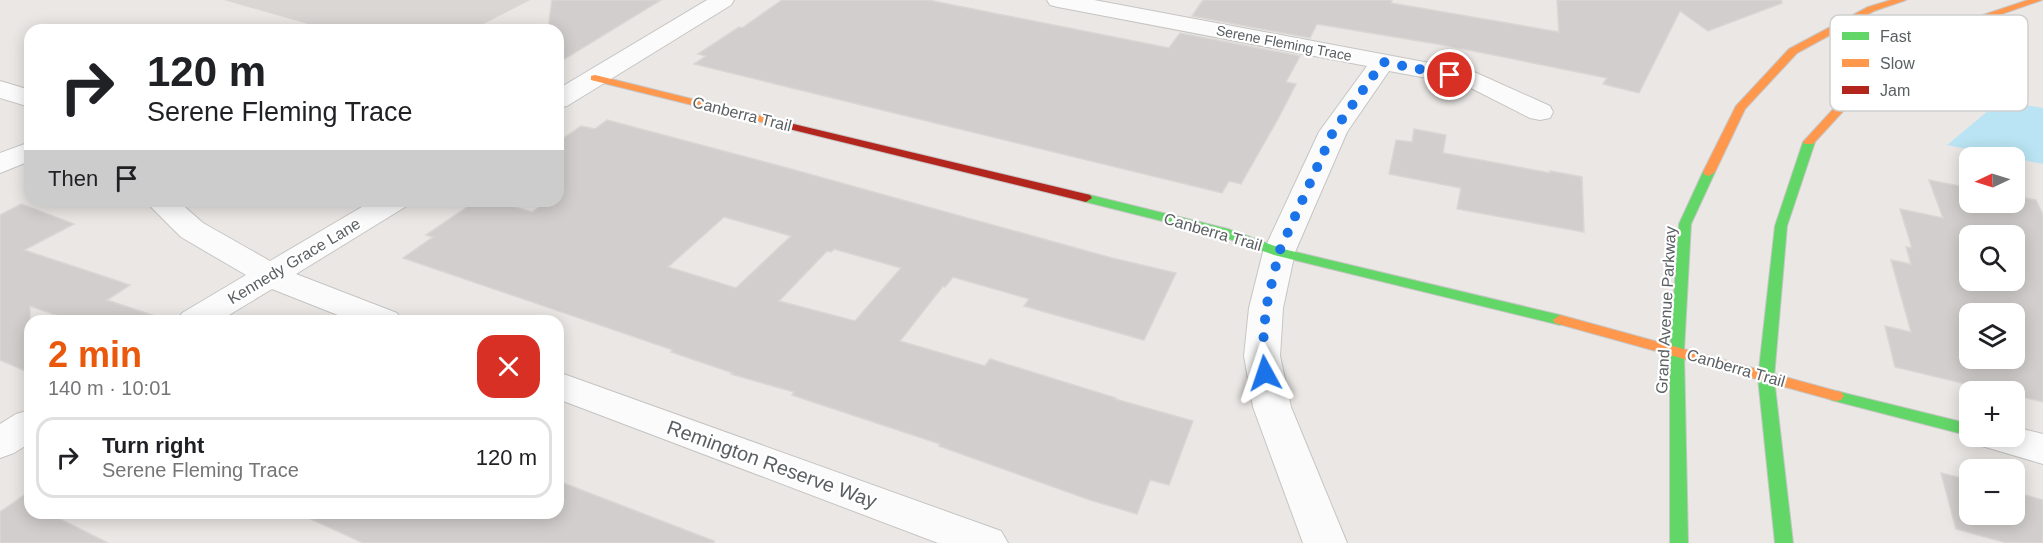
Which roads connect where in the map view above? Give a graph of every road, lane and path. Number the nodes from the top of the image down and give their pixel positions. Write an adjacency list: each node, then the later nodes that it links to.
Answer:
1 (723, 0): 9 (street)
2 (1058, 0): 8 (street, Serene Fleming Trace)
3 (1900, 0): 5 (street, Grand Avenue Parkway)
4 (2037, 0): 6 (street)
5 (1860, 15)
6 (1994, 15)
7 (1830, 31): 23 (street, Grand Avenue Parkway)
8 (1383, 62): 14 (street, Serene Fleming Trace); 19 (street)
9 (595, 78): 11 (street); 19 (street, Canberra Trail)
10 (0, 89): 12 (street)
11 (564, 96)
12 (24, 97)
13 (1836, 111): 24 (street)
14 (1540, 112)
15 (24, 154): 16 (street)
16 (0, 164)
17 (167, 207): 20 (street)
18 (384, 207): 20 (street, Kennedy Grace Lane)
19 (1279, 252): 23 (street, Canberra Trail); 32 (street)
20 (272, 276): 21 (street, Kennedy Grace Lane); 22 (street)
21 (204, 315)
22 (370, 315)
23 (1677, 351): 24 (street, Canberra Trail); 33 (street, Grand Avenue Parkway)
24 (1766, 378): 26 (street, Canberra Trail); 34 (street)
25 (564, 387): 31 (street, Remington Reserve Way)
26 (1959, 427)
27 (24, 428): 28 (street)
28 (0, 443)
29 (2025, 443): 30 (street)
30 (2043, 448)
31 (986, 543)
32 (1325, 543)
33 (1679, 543)
34 (1784, 543)

